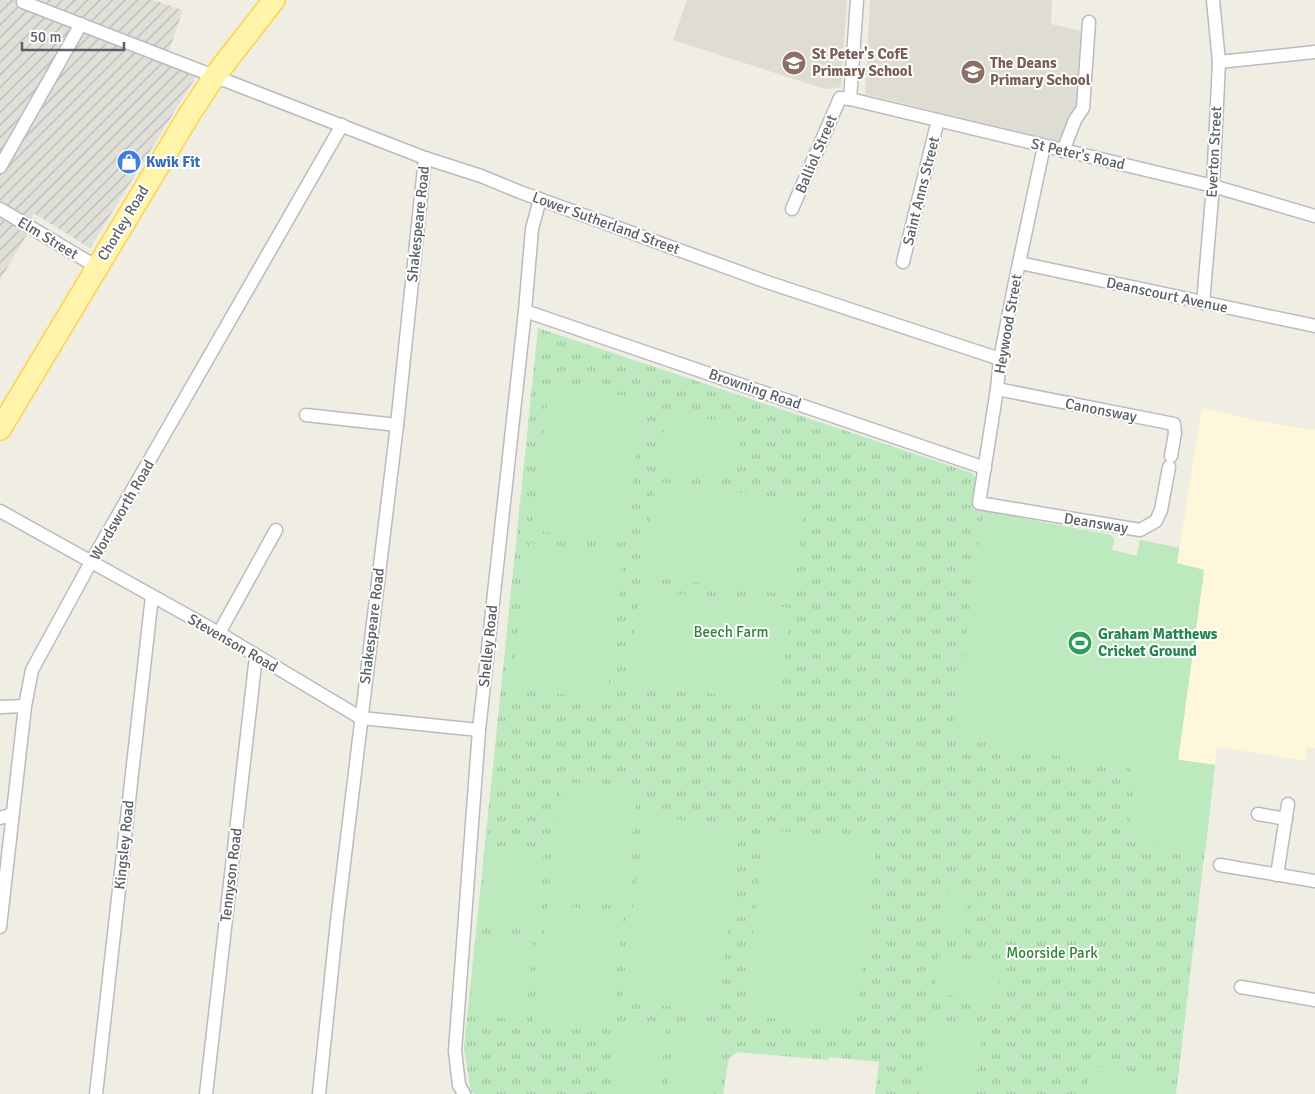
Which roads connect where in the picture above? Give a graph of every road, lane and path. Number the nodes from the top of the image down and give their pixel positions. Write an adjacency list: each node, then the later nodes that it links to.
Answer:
1 (274, 0): 9 (main road, Chorley Road)
2 (857, 0): 10 (street, Balliol Street)
3 (1213, 0): 8 (street, Everton Street)
4 (23, 2): 6 (street, Lower Sutherland Street)
5 (1089, 22): 14 (street)
6 (81, 24): 9 (street, Lower Sutherland Street); 16 (street)
7 (1315, 52): 8 (street)
8 (1219, 62): 17 (street, Everton Street)
9 (214, 77): 12 (street, Lower Sutherland Street); 24 (main road, Chorley Road)
10 (845, 99): 11 (street, St Peter's Road); 20 (street, Balliol Street)
11 (938, 120): 13 (street, St Peter's Road); 22 (street, Saint Anns Street)
12 (342, 125): 15 (street, Lower Sutherland Street); 38 (street, Wordsworth Road)
13 (1044, 146): 14 (street, St Peter's Road); 23 (street, Heywood Street)
14 (1063, 151): 17 (street, St Peter's Road)
15 (425, 158): 18 (street, Lower Sutherland Street); 31 (street, Shakespeare Road)
16 (0, 167)
17 (1213, 186): 21 (street, St Peter's Road); 25 (street, Everton Street)
18 (540, 199): 26 (street, Shelley Road); 28 (street, Lower Sutherland Street)
19 (0, 209): 24 (street, Elm Street)
20 (792, 210)
21 (1315, 216)
22 (903, 262)
23 (1020, 263): 25 (street, Deanscourt Avenue); 28 (street, Heywood Street)
24 (97, 267): 32 (main road, Chorley Road)
25 (1204, 303): 27 (street, Deanscourt Avenue)
26 (525, 311): 34 (street, Browning Road); 45 (street, Shelley Road)
27 (1315, 326)
28 (1000, 359): 29 (street, Heywood Street)
29 (998, 389): 33 (street, Canonsway); 34 (street, Heywood Street)
30 (306, 415): 31 (street)
31 (397, 424): 44 (street, Shakespeare Road)
32 (0, 429)
33 (1170, 462): 35 (street, Deansway)
34 (985, 468): 35 (street, Heywood Street)
35 (979, 503)
36 (0, 511): 38 (street, Stevenson Road)
37 (276, 530): 40 (street)
38 (91, 562): 39 (street, Stevenson Road); 42 (street, Wordsworth Road)
39 (152, 596): 40 (street, Stevenson Road); 56 (street, Kingsley Road)
40 (220, 634): 41 (street, Stevenson Road)
41 (256, 656): 44 (street, Stevenson Road); 57 (street, Tennyson Road)
42 (25, 706): 43 (street); 48 (street, Wordsworth Road)
43 (0, 707)
44 (361, 718): 45 (street, Stevenson Road); 58 (street, Shakespeare Road)
45 (479, 730): 59 (street, Shelley Road)
46 (1288, 804): 49 (street)
47 (1258, 814): 49 (street)
48 (6, 816): 53 (street, Wordsworth Road)
49 (1286, 819): 51 (street)
50 (1220, 865): 51 (street)
51 (1277, 875): 52 (street)
52 (1315, 882)
53 (0, 927)
54 (1241, 987): 55 (street)
55 (1315, 1000)
56 (96, 1094)
57 (206, 1094)
58 (319, 1094)
59 (464, 1094)

